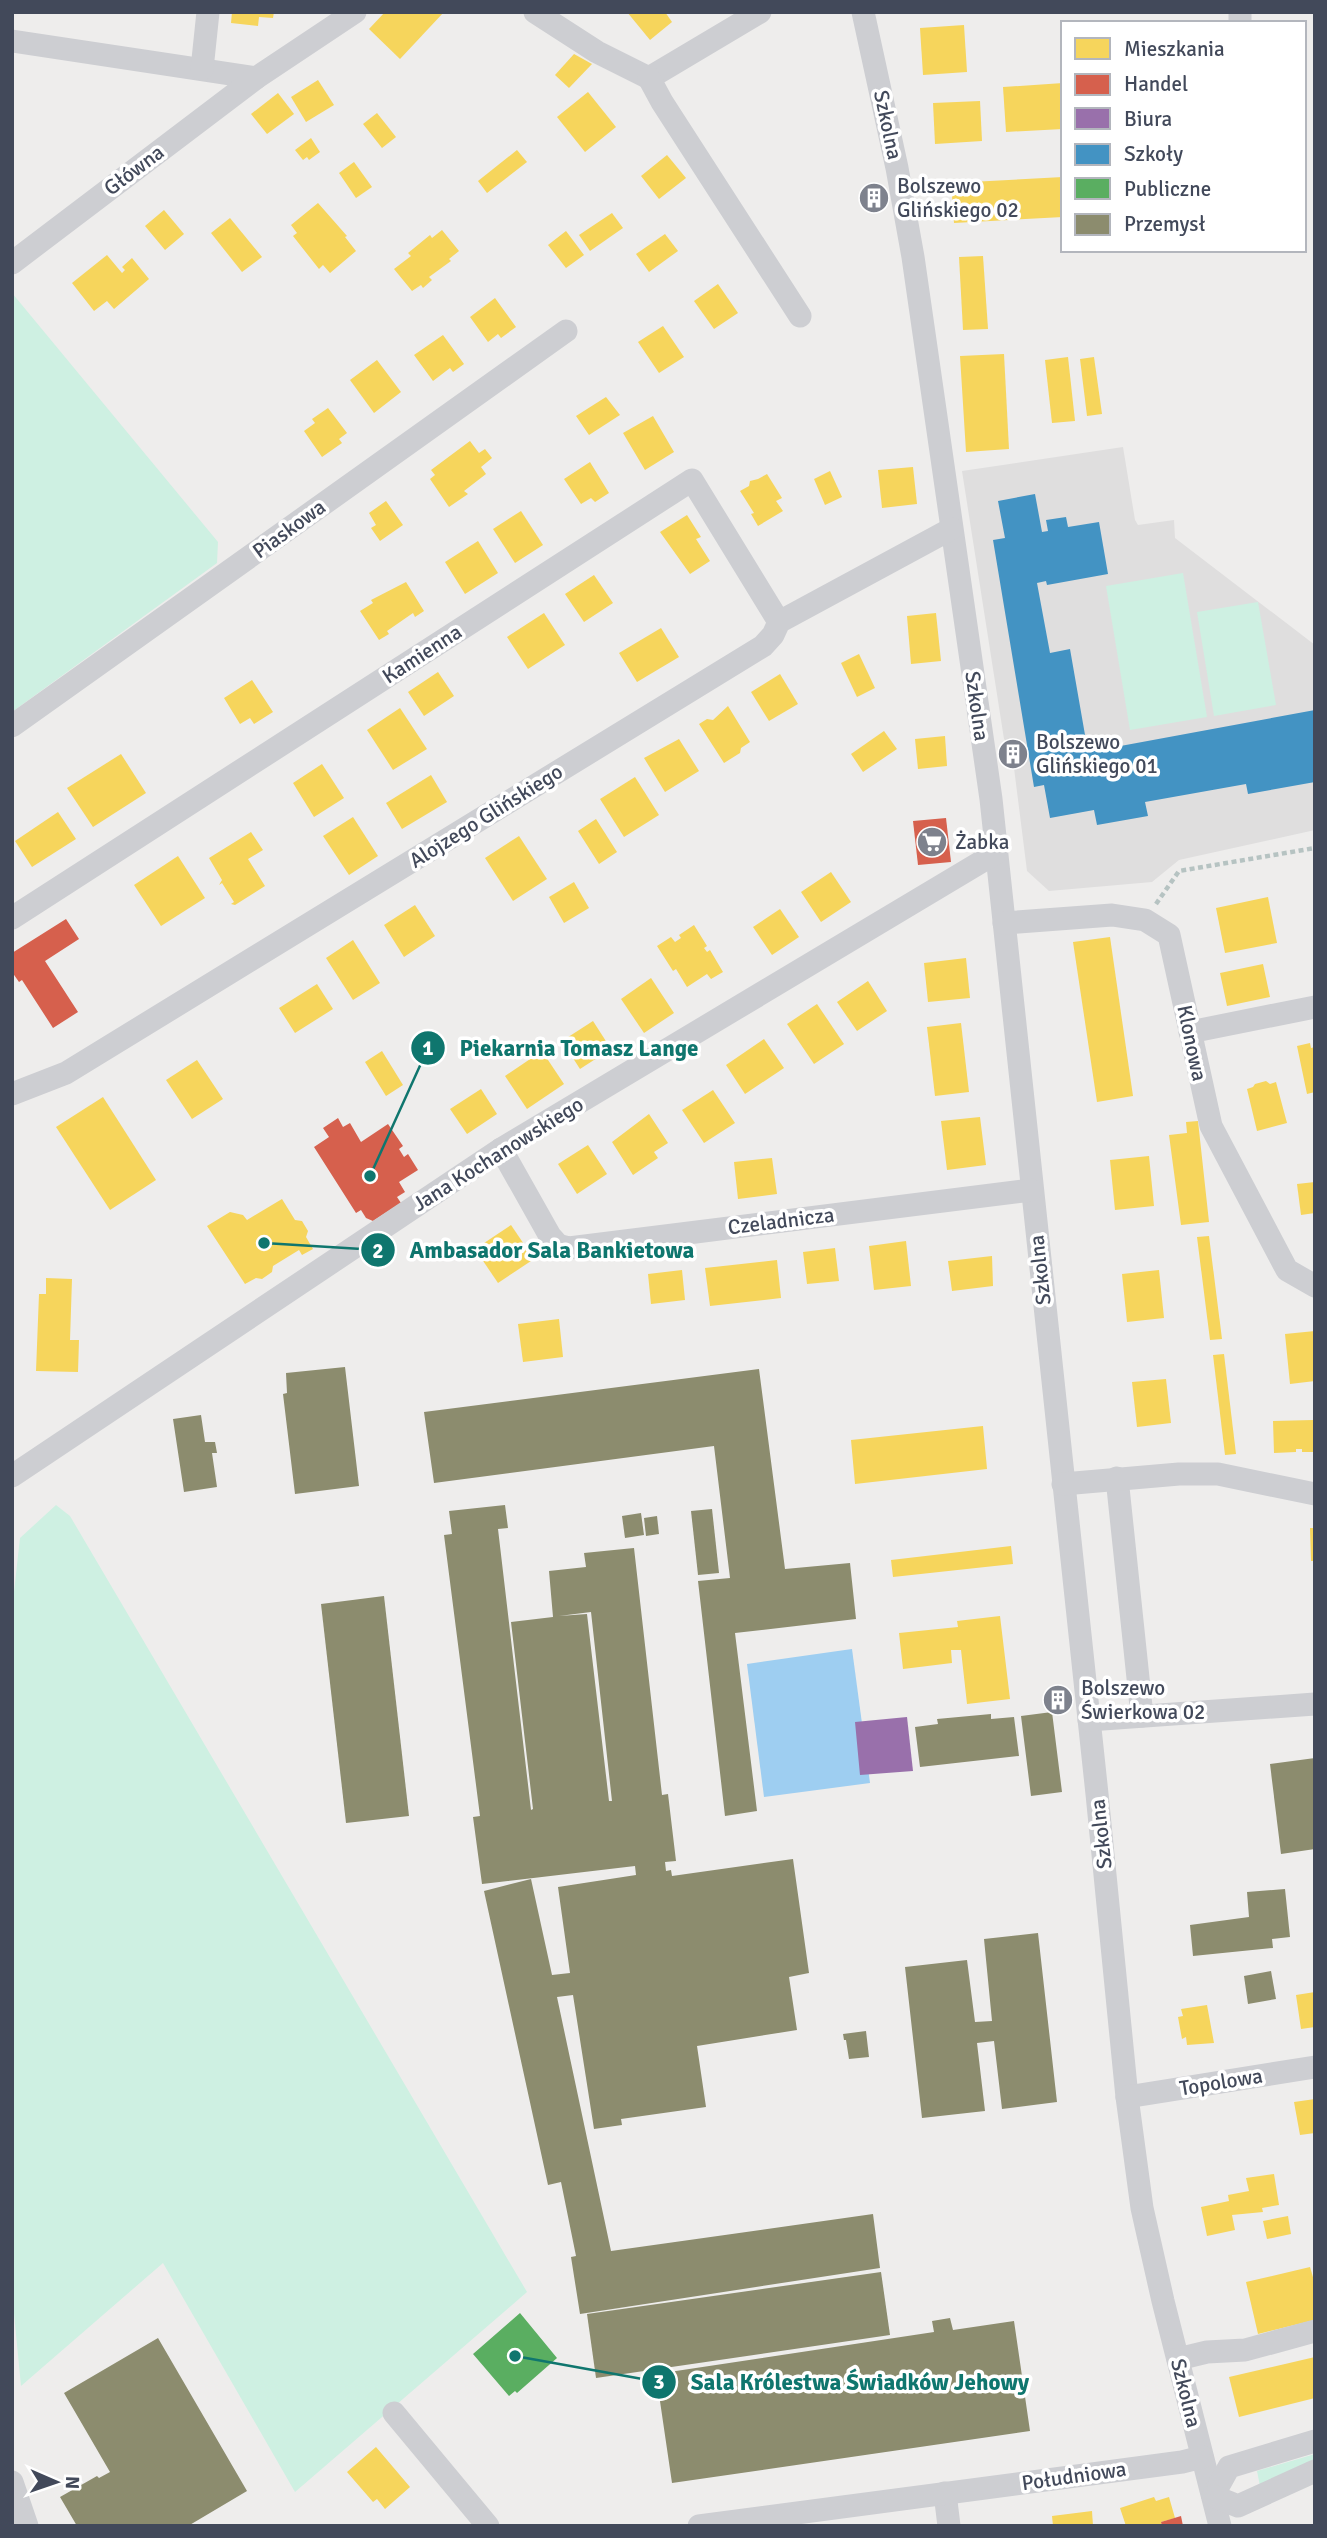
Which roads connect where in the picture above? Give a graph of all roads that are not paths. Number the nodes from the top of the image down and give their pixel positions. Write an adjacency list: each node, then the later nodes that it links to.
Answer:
1 (208, 12): 7 (street)
2 (355, 12): 8 (street, Główna)
3 (535, 12): 9 (street)
4 (760, 12): 9 (street)
5 (863, 12): 13 (street, Szkolna)
6 (12, 41): 7 (street)
7 (202, 69): 8 (street)
8 (256, 78): 10 (street, Główna)
9 (649, 78): 11 (street)
10 (12, 263)
11 (800, 316)
12 (566, 331): 15 (street, Piaskowa)
13 (951, 529): 14 (street, Alojzego Glińskiego); 16 (street, Szkolna)
14 (779, 622): 17 (street, Kamienna); 21 (street, Alojzego Glińskiego)
15 (12, 726)
16 (996, 853): 18 (street, Szkolna); 22 (street, Jana Kochanowskiego)
17 (12, 918)
18 (1004, 923): 20 (street, Klonowa); 23 (street, Szkolna)
19 (1315, 1007): 20 (street)
20 (1190, 1032): 24 (street, Klonowa)
21 (12, 1094)
22 (501, 1149): 23 (street, Czeladnicza); 25 (street, Jana Kochanowskiego)
23 (1031, 1190): 27 (street, Szkolna)
24 (1315, 1286)
25 (12, 1476)
26 (1117, 1478): 27 (street); 28 (street); 30 (street)
27 (1063, 1484): 31 (street, Szkolna)
28 (1315, 1494)
29 (1315, 1704): 30 (street)
30 (1142, 1716): 31 (street)
31 (1089, 1720): 33 (street, Szkolna)
32 (1315, 2067): 33 (street, Topolowa)
33 (1127, 2097): 35 (street, Szkolna)
34 (1315, 2331): 35 (street)
35 (1178, 2359): 38 (street, Szkolna)
36 (394, 2413): 44 (street)
37 (1315, 2441): 42 (street)
38 (1202, 2457): 41 (street, Południowa); 42 (street, Szkolna)
39 (1315, 2471): 42 (street)
40 (12, 2482): 43 (street)
41 (945, 2493): 45 (street, Południowa); 46 (street)
42 (1213, 2496): 47 (street, Szkolna)
43 (27, 2526)
44 (488, 2526)
45 (699, 2526)
46 (948, 2526)
47 (1220, 2526)

